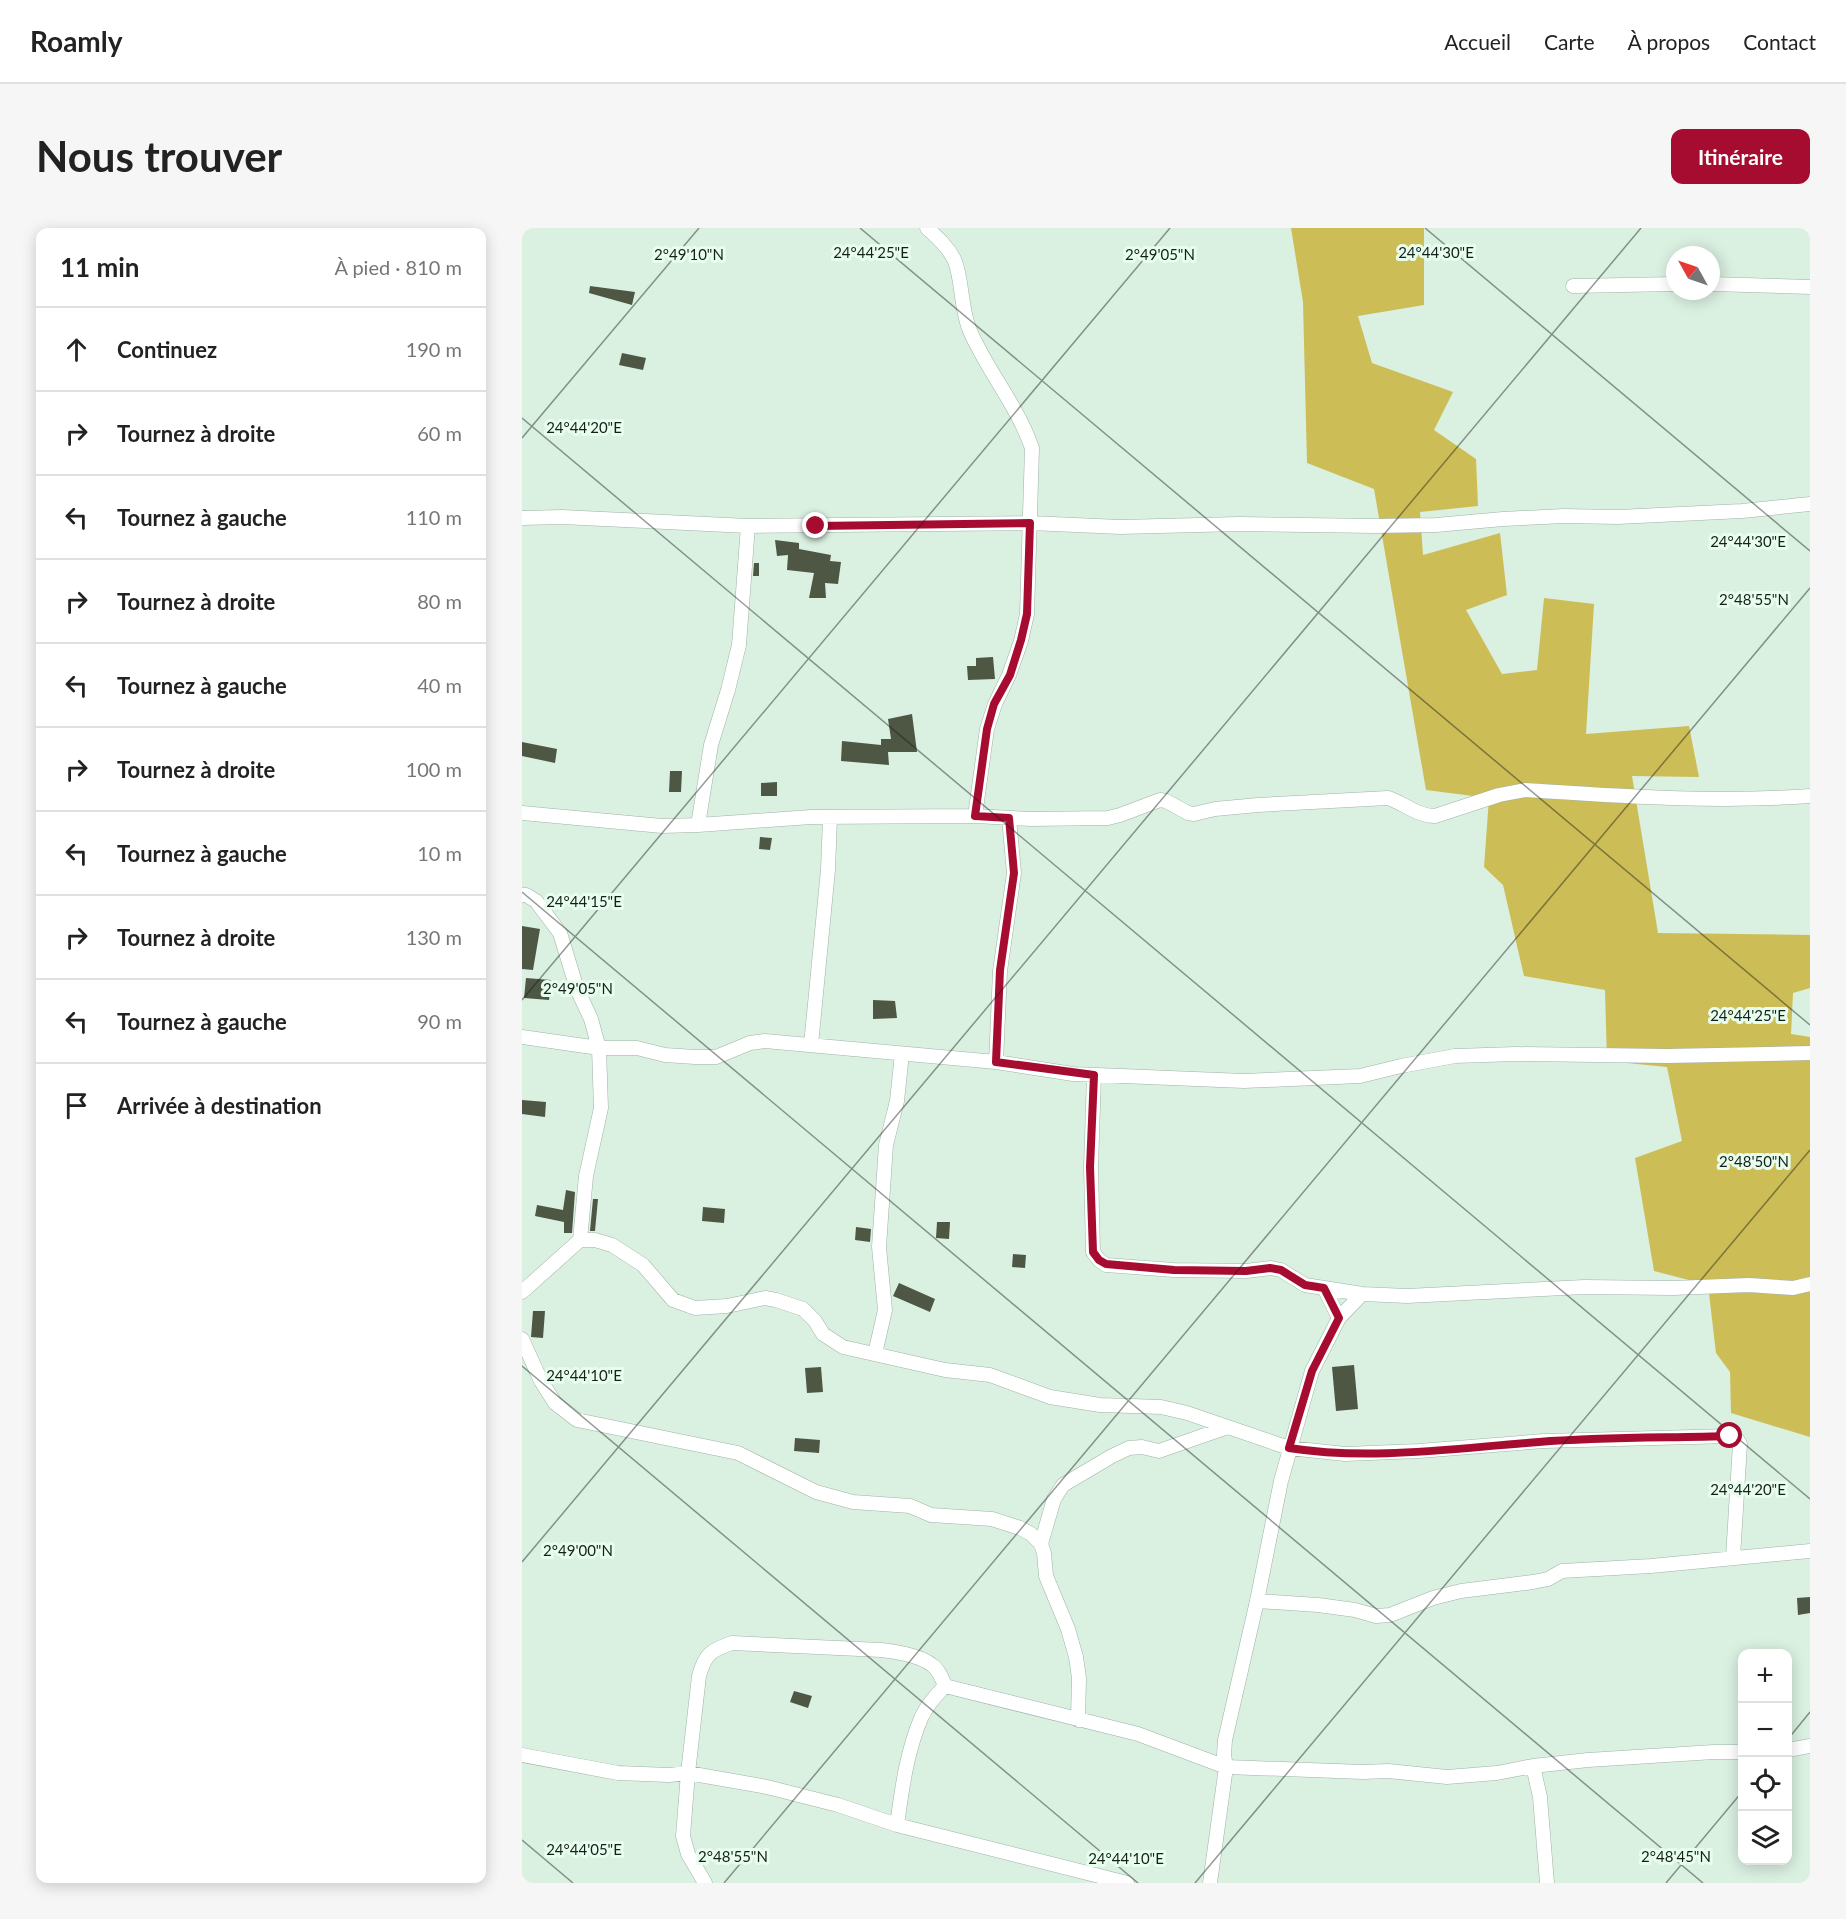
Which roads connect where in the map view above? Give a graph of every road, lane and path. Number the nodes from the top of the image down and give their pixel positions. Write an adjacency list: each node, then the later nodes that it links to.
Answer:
1 (927, 228): 8 (street)
2 (1666, 284): 4 (street)
3 (1720, 284): 5 (street)
4 (1573, 286)
5 (1810, 286)
6 (1810, 504): 8 (street)
7 (522, 518): 9 (street)
8 (1030, 523): 9 (street); 12 (street)
9 (748, 526): 15 (street)
10 (1810, 796): 14 (street)
11 (523, 815): 15 (street)
12 (975, 816): 13 (street); 14 (street)
13 (830, 817): 15 (street); 18 (street)
14 (1009, 818): 22 (street)
15 (698, 825)
16 (522, 896): 19 (street)
17 (522, 1037): 19 (street)
18 (811, 1045): 19 (street); 21 (street)
19 (599, 1048): 24 (street)
20 (1810, 1053): 23 (street)
21 (902, 1054): 22 (street); 31 (street)
22 (996, 1062): 23 (street)
23 (1094, 1075): 26 (street)
24 (580, 1240): 27 (street); 31 (street)
25 (1810, 1284): 28 (street)
26 (1324, 1288): 28 (street); 29 (street)
27 (522, 1292)
28 (1362, 1294): 29 (street)
29 (1339, 1318): 33 (street)
30 (522, 1339): 34 (street)
31 (875, 1354): 32 (street)
32 (1228, 1427): 33 (street); 34 (street)
33 (1289, 1448): 36 (street); 37 (street)
34 (1041, 1544): 39 (street)
35 (1810, 1551): 36 (street)
36 (1733, 1557): 37 (street)
37 (1257, 1601): 45 (street)
38 (945, 1686): 39 (street); 46 (street); 47 (street)
39 (1077, 1720): 45 (street)
40 (1810, 1746): 41 (street)
41 (1792, 1749)
42 (1738, 1752): 44 (street)
43 (522, 1755): 46 (street)
44 (1533, 1766): 45 (street); 51 (street)
45 (1227, 1767): 50 (street)
46 (688, 1773): 47 (street); 48 (street)
47 (897, 1825): 49 (street)
48 (705, 1883)
49 (1127, 1883)
50 (1210, 1883)
51 (1547, 1883)

